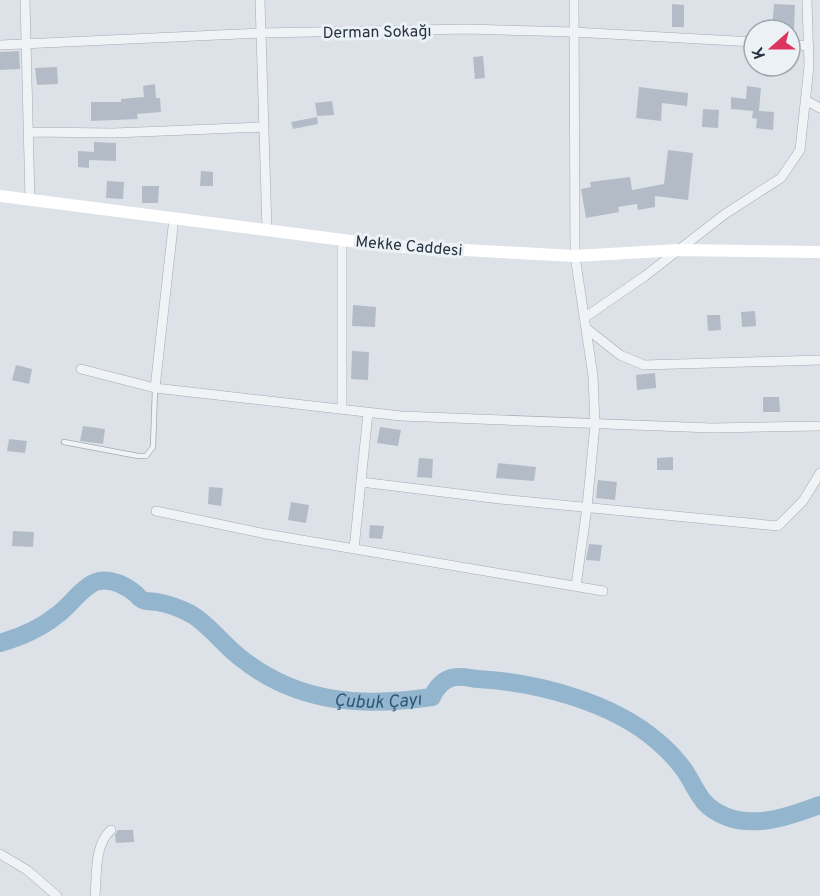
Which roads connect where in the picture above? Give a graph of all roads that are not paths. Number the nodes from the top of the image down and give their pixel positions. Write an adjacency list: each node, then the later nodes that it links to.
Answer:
1 (25, 0): 8 (street)
2 (260, 0): 6 (street)
3 (574, 0): 5 (street)
4 (807, 0): 11 (street)
5 (573, 32): 6 (street, Derman Sokağı); 7 (street, Derman Sokağı); 25 (street)
6 (261, 33): 8 (street, Derman Sokağı); 16 (street)
7 (742, 41)
8 (27, 42): 9 (street, Derman Sokağı); 17 (street)
9 (0, 45)
10 (802, 46): 11 (street)
11 (808, 46): 12 (street)
12 (808, 66): 13 (street); 14 (street)
13 (820, 67)
14 (805, 99): 15 (street); 23 (street)
15 (820, 108)
16 (264, 127): 17 (street); 21 (street)
17 (29, 132): 19 (street)
18 (0, 196): 19 (street, Mekke Caddesi)
19 (30, 200): 20 (street, Mekke Caddesi)
20 (174, 218): 21 (street, Mekke Caddesi); 30 (street)
21 (267, 230): 22 (street, Mekke Caddesi)
22 (342, 240): 25 (street, Mekke Caddesi); 31 (street)
23 (678, 250): 24 (street, Mekke Caddesi); 25 (street, Mekke Caddesi); 26 (street)
24 (820, 252)
25 (575, 256): 26 (street)
26 (584, 318): 27 (street)
27 (586, 328): 28 (street); 33 (street)
28 (820, 360)
29 (81, 369): 30 (street)
30 (154, 387): 31 (street); 35 (lane)
31 (342, 409): 32 (street)
32 (368, 412): 33 (street); 37 (street)
33 (595, 424): 34 (street); 38 (street)
34 (820, 426)
35 (64, 442)
36 (820, 473): 38 (street)
37 (361, 482): 38 (street); 40 (street)
38 (587, 507): 41 (street)
39 (156, 511): 40 (street)
40 (354, 549): 41 (street)
41 (576, 586): 42 (street)
42 (603, 591)
43 (111, 830): 46 (street)
44 (0, 854): 45 (street)
45 (57, 896)
46 (95, 896)

